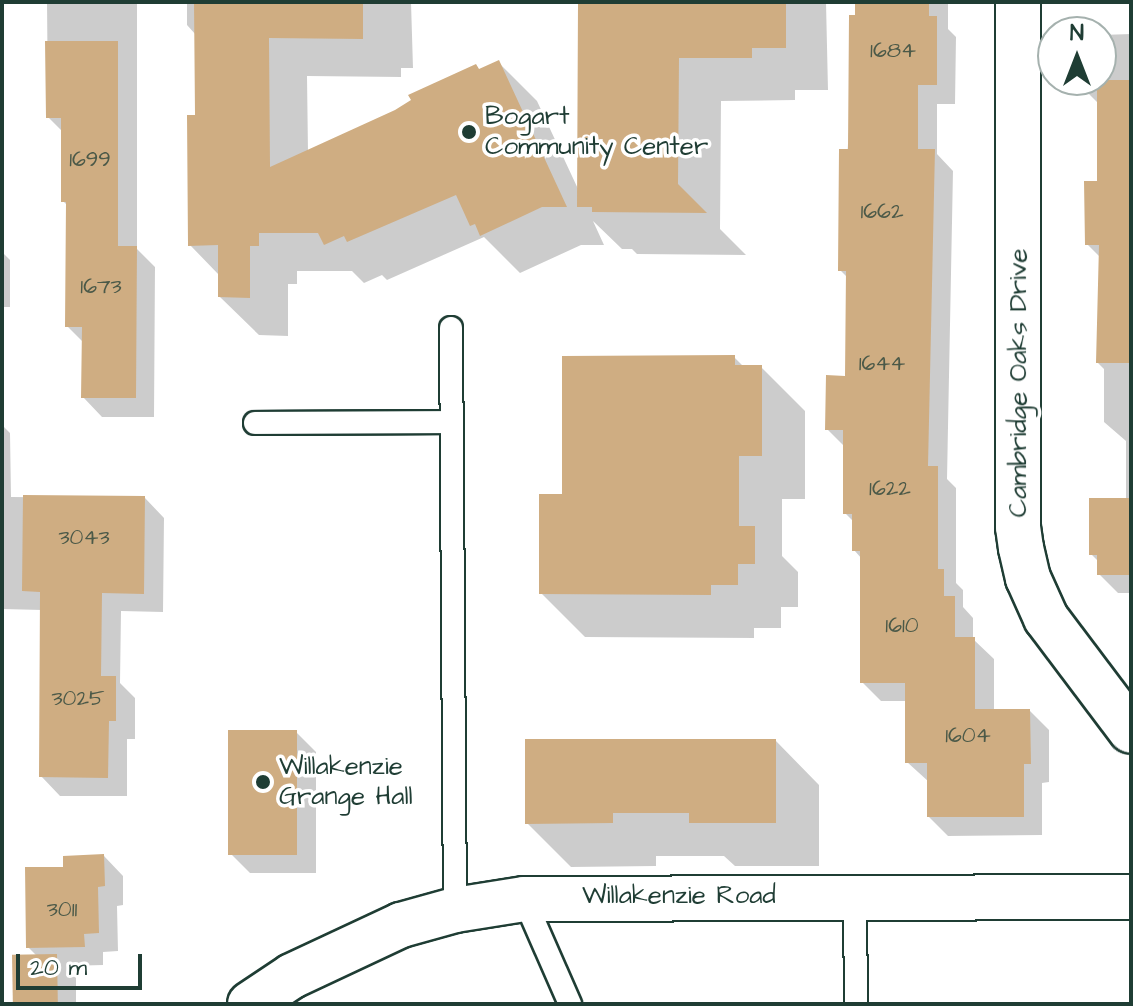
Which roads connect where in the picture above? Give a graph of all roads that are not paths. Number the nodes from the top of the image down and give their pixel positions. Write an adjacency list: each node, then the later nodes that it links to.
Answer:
1 (1018, 2): 5 (street, Cambridge Oaks Drive)
2 (451, 328): 3 (lane)
3 (452, 422): 4 (lane); 9 (lane)
4 (255, 423)
5 (1131, 731)
6 (855, 897): 7 (street, Willakenzie Road); 8 (street, Willakenzie Road); 12 (lane)
7 (1131, 897)
8 (524, 899): 9 (street, Willakenzie Road); 11 (lane)
9 (455, 910): 10 (street, Willakenzie Road)
10 (250, 1004)
11 (570, 1004)
12 (856, 1004)

